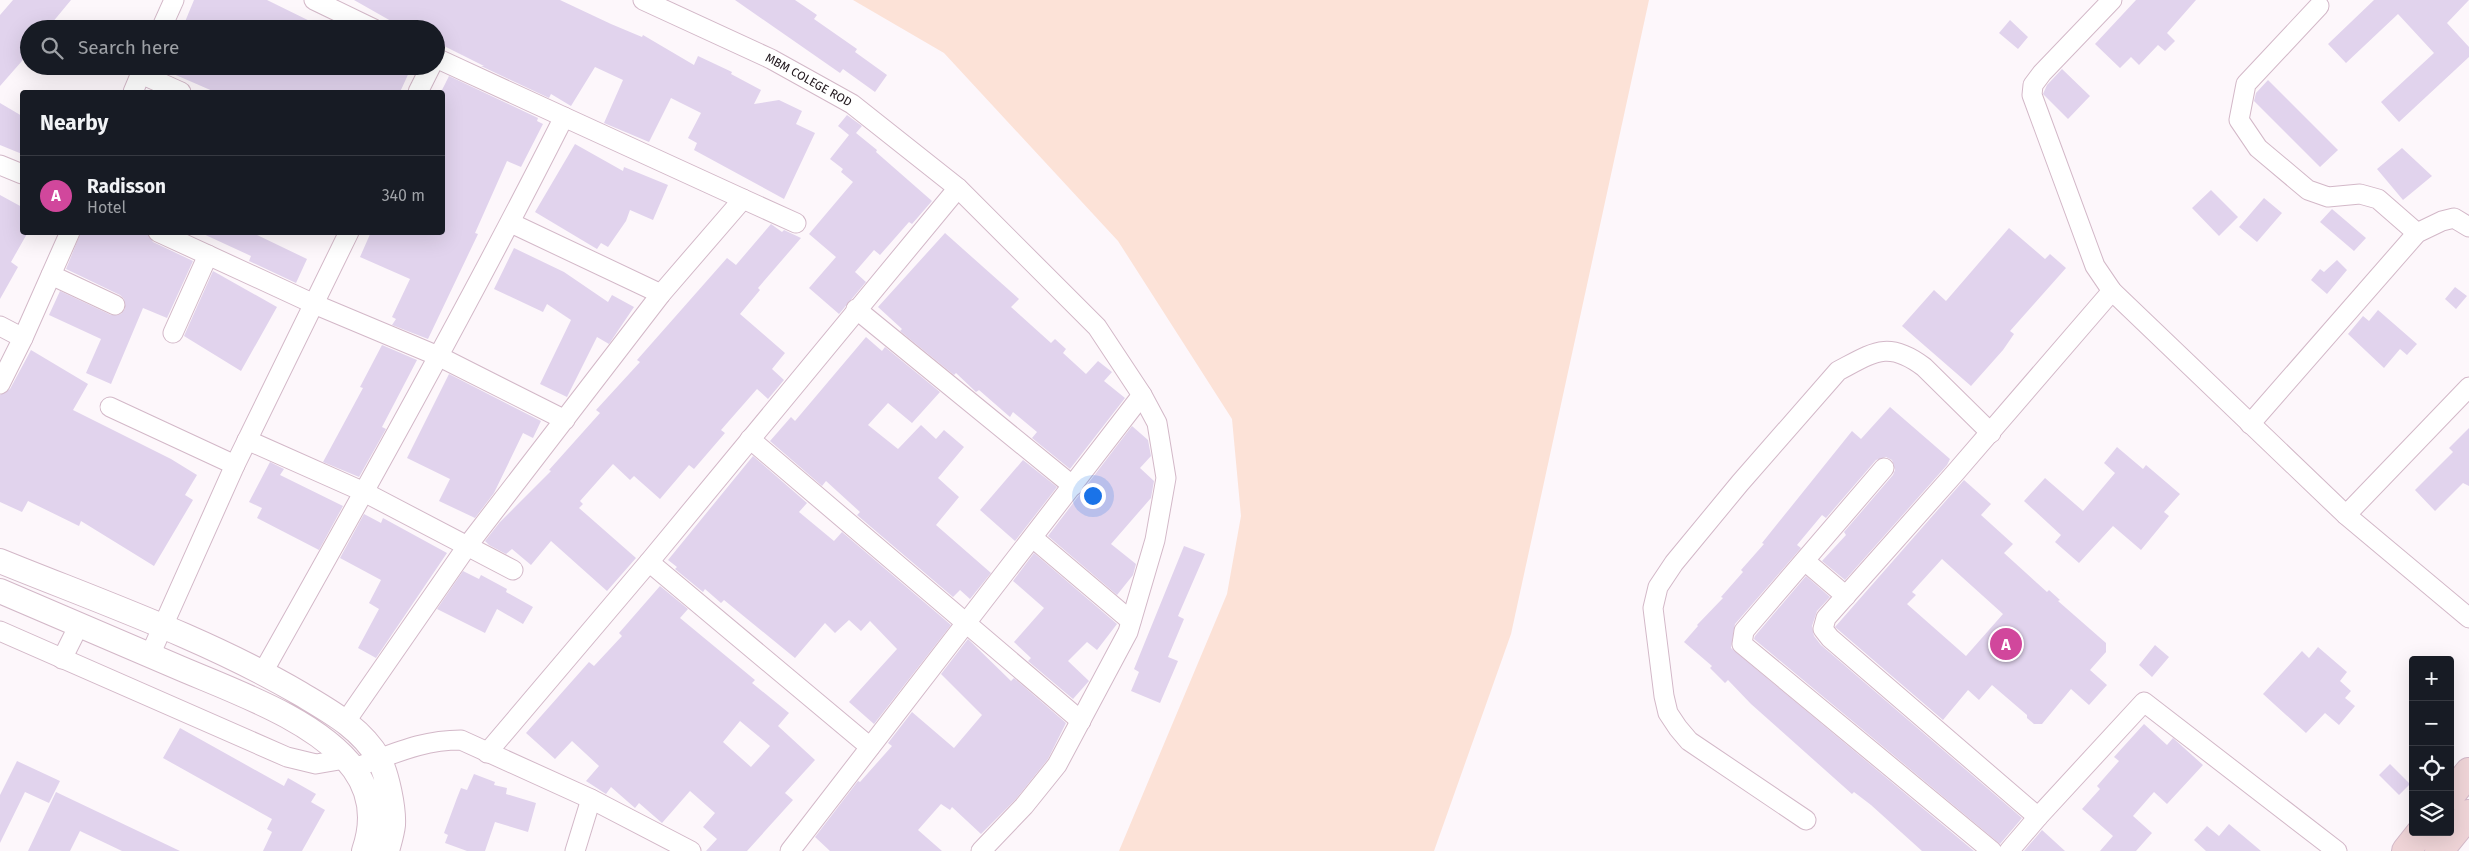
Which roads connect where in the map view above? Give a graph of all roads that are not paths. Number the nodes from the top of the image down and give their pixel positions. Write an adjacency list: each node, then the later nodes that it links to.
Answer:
1 (174, 0): 6 (street)
2 (314, 0): 7 (street)
3 (643, 0): 18 (street, MBM COLEGE ROD)
4 (2112, 0): 29 (street)
5 (2319, 2): 23 (street)
6 (165, 20)
7 (355, 20)
8 (445, 62): 15 (street)
9 (141, 75): 12 (street)
10 (152, 75): 13 (street)
11 (426, 75): 14 (street)
12 (134, 90)
13 (178, 90)
14 (419, 90)
15 (564, 117): 19 (street); 20 (street)
16 (0, 165): 17 (street)
17 (20, 173)
18 (958, 188): 33 (street); 40 (street, MBM COLEGE ROD)
19 (743, 199): 21 (street); 30 (street)
20 (511, 223): 30 (street); 37 (street)
21 (796, 224)
22 (2469, 227): 23 (street)
23 (2418, 233): 43 (street)
24 (69, 235): 28 (street)
25 (165, 235): 27 (street)
26 (348, 235): 31 (street)
27 (208, 255): 31 (street); 35 (street)
28 (52, 274): 32 (street); 36 (street)
29 (2112, 291): 43 (street); 44 (street)
30 (661, 294): 42 (street)
31 (314, 304): 37 (street); 46 (street)
32 (115, 305)
33 (856, 309): 45 (street); 49 (street)
34 (0, 326): 36 (street)
35 (173, 333)
36 (23, 338): 38 (street)
37 (438, 356): 42 (street); 50 (street)
38 (0, 384)
39 (2469, 387): 51 (street)
40 (1142, 396): 49 (street); 61 (street, MBM COLEGE ROD)
41 (110, 407): 47 (street)
42 (565, 420): 53 (street)
43 (2250, 424): 51 (street)
44 (1991, 433): 59 (street); 80 (street)
45 (750, 439): 56 (street); 62 (street)
46 (247, 440): 47 (street); 50 (street)
47 (235, 466): 64 (street)
48 (1884, 468): 55 (street)
49 (1073, 486): 52 (street)
50 (364, 492): 53 (street); 68 (street)
51 (2346, 515): 60 (street)
52 (1033, 538): 61 (street); 62 (street)
53 (468, 545): 57 (street); 69 (street)
54 (0, 560): 64 (street)
55 (1805, 561): 59 (street); 88 (street)
56 (649, 562): 71 (street); 72 (street)
57 (513, 570)
58 (0, 591): 63 (street)
59 (1846, 596): 79 (street)
60 (2469, 618)
61 (1132, 621): 70 (street, MBM COLEGE ROD)
62 (965, 624): 70 (street); 71 (street)
63 (79, 625): 66 (street); 67 (street)
64 (164, 627): 66 (street); 68 (street)
65 (0, 631): 67 (street)
66 (150, 655): 74 (street)
67 (62, 659): 74 (street)
68 (263, 672): 69 (street)
69 (346, 721): 73 (street)
70 (1081, 721): 87 (street, MBM COLEGE ROD)
71 (870, 747): 86 (street)
72 (487, 753): 73 (street); 77 (street)
73 (379, 759): 74 (street); 83 (street)
74 (349, 764): 82 (street)
75 (2469, 772): 76 (main road)
76 (2454, 791)
77 (591, 799): 84 (street); 85 (street)
78 (2469, 814): 92 (main road)
79 (2038, 817): 89 (street); 90 (street)
80 (1806, 820)
81 (2418, 836): 91 (main road)
82 (364, 851)
83 (387, 851)
84 (575, 851)
85 (691, 851)
86 (790, 851)
87 (981, 851)
88 (1992, 851)
89 (2009, 851)
90 (2337, 851)
91 (2406, 851)
92 (2439, 851)

